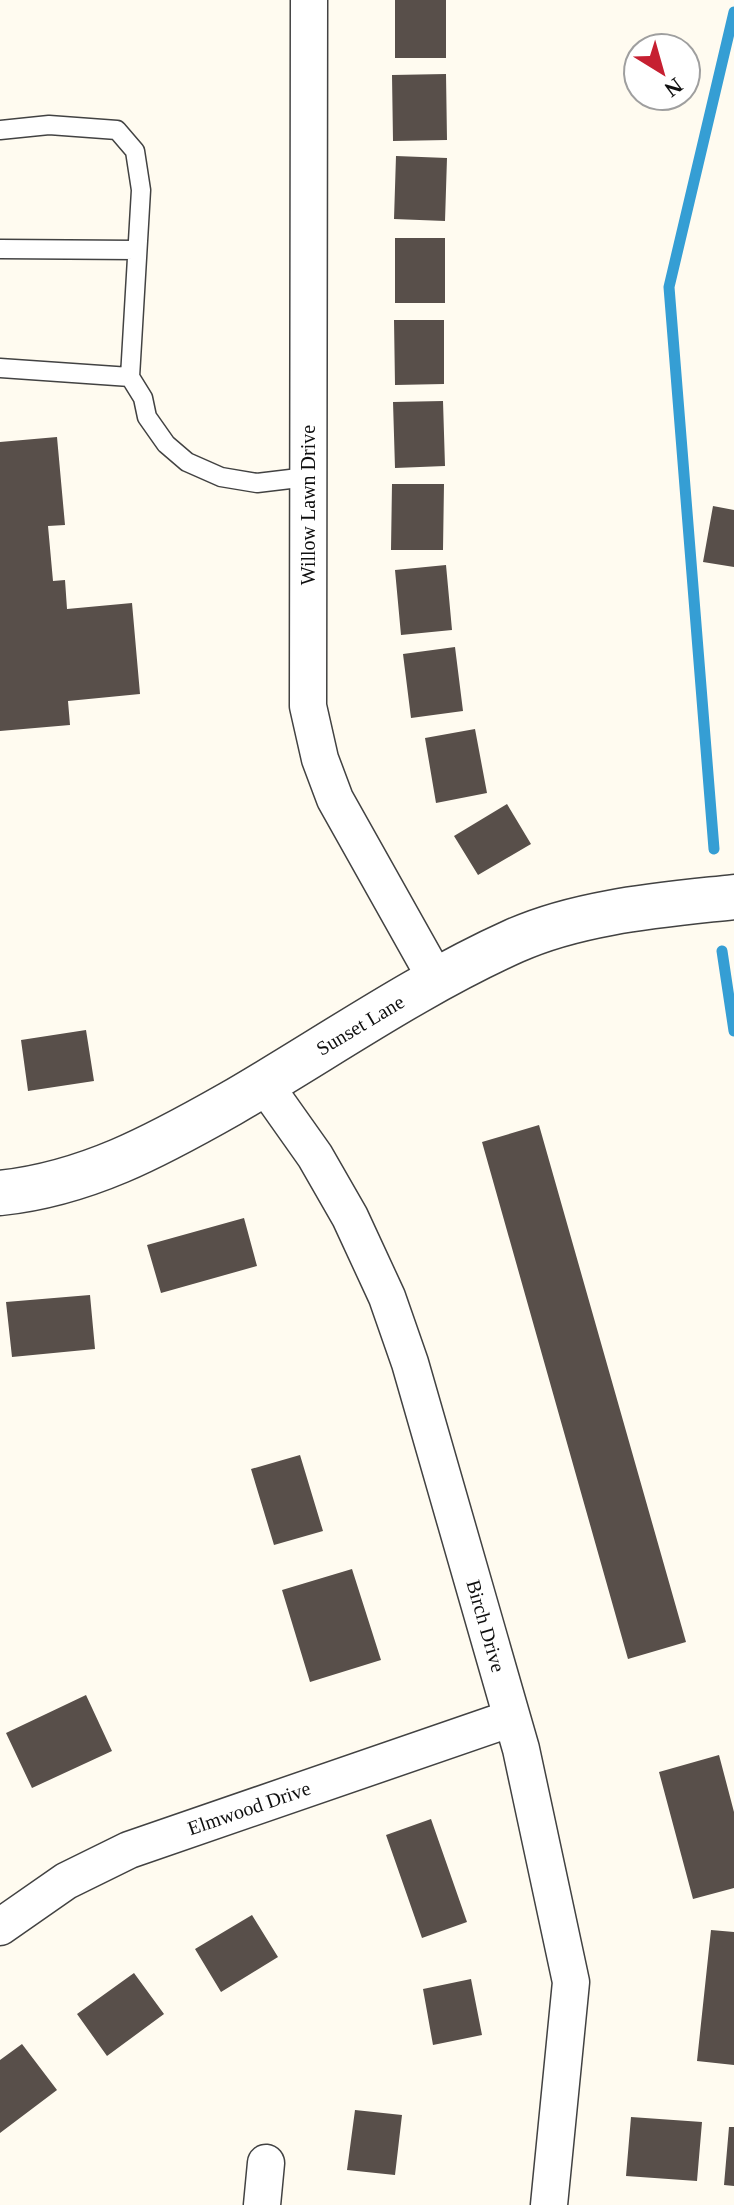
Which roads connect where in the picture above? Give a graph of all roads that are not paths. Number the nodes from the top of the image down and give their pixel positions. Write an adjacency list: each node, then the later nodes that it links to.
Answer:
1 (309, 0): 7 (street, Willow Lawn Drive)
2 (0, 130): 4 (lane)
3 (0, 249): 4 (lane)
4 (136, 250): 6 (lane)
5 (0, 368): 6 (lane)
6 (130, 377): 7 (lane)
7 (307, 477): 9 (street, Willow Lawn Drive)
8 (734, 897): 9 (street, Sunset Lane)
9 (436, 979): 10 (street, Sunset Lane)
10 (264, 1084): 11 (street, Sunset Lane); 12 (street, Birch Drive)
11 (0, 1193)
12 (512, 1718): 13 (street, Elmwood Drive); 16 (street, Birch Drive)
13 (0, 1927)
14 (266, 2163): 15 (street)
15 (262, 2205)
16 (549, 2205)

